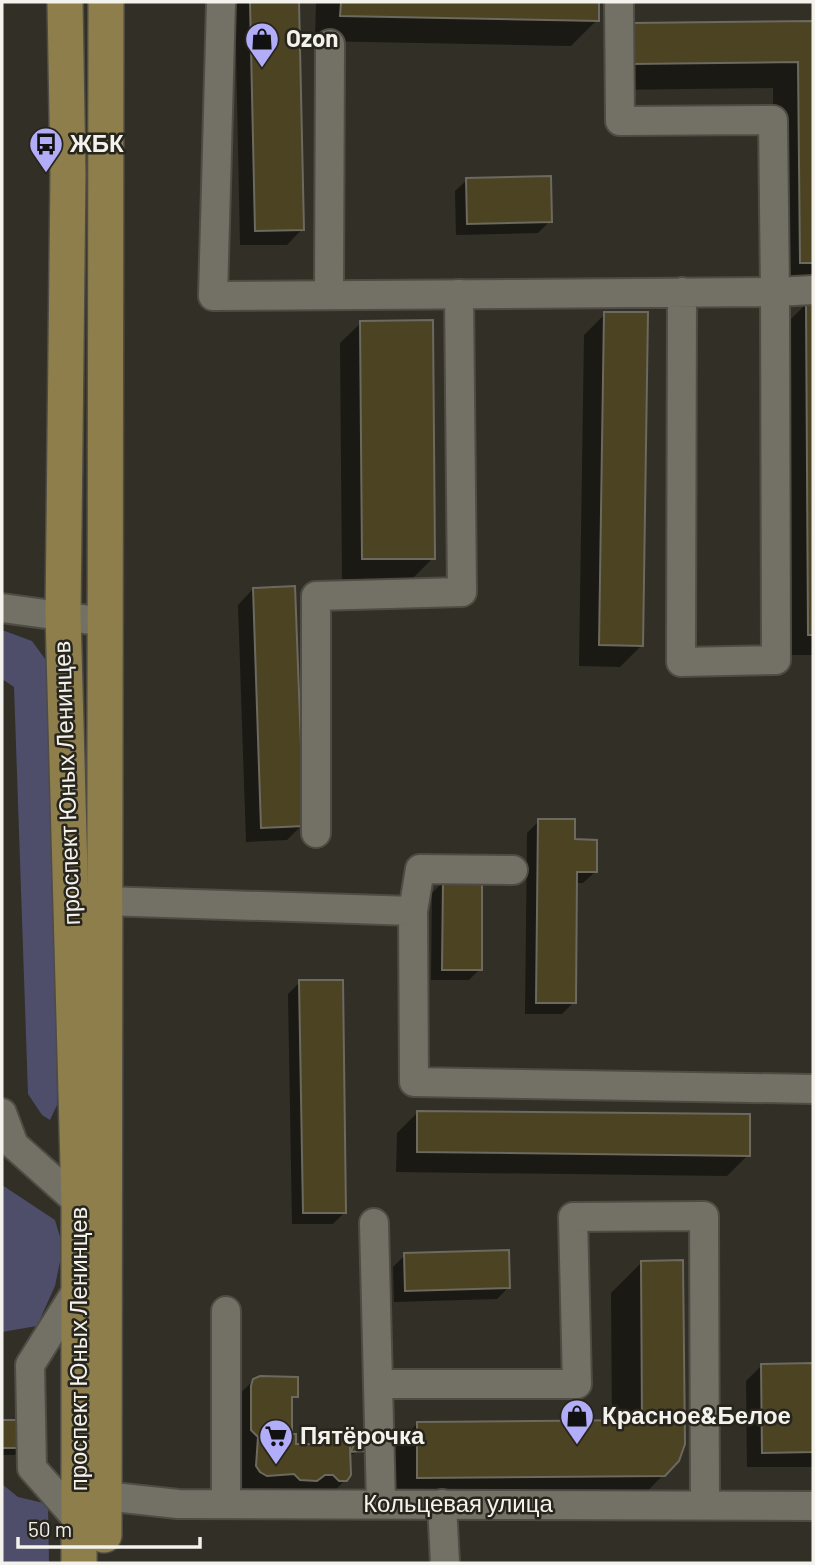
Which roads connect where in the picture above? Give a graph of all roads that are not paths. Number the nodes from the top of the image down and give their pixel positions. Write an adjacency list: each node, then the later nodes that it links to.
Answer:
1 (65, 2): 12 (main road, проспект Юных Ленинцев)
2 (106, 2): 13 (main road, проспект Юных Ленинцев)
3 (221, 2): 10 (street)
4 (619, 2): 8 (street)
5 (330, 44): 10 (street)
6 (813, 290): 8 (street)
7 (682, 292): 8 (street); 8 (street); 9 (street)
8 (775, 292)
9 (458, 294): 10 (street); 14 (street)
10 (329, 295)
11 (2, 608): 12 (street)
12 (63, 615): 13 (street); 20 (main road, проспект Юных Ленинцев)
13 (105, 622): 16 (main road, проспект Юных Ленинцев)
14 (316, 833)
15 (513, 870): 17 (street)
16 (104, 901): 17 (street); 25 (main road, проспект Юных Ленинцев)
17 (414, 911): 18 (street)
18 (813, 1089)
19 (2, 1113): 20 (street)
20 (79, 1203): 22 (main road, проспект Юных Ленинцев)
21 (374, 1223): 24 (street)
22 (79, 1287): 31 (main road, проспект Юных Ленинцев); 31 (street)
23 (226, 1311): 26 (street)
24 (378, 1384): 27 (street); 29 (street)
25 (104, 1496): 26 (street, Кольцевая улица); 33 (main road, проспект Юных Ленинцев)
26 (226, 1504): 27 (street, Кольцевая улица)
27 (381, 1504): 28 (street, Кольцевая улица)
28 (442, 1504): 29 (street, Кольцевая улица); 34 (street)
29 (705, 1505): 30 (street, Кольцевая улица)
30 (813, 1506)
31 (79, 1521): 32 (main road, проспект Юных Ленинцев)
32 (79, 1563)
33 (104, 1563)
34 (445, 1563)

